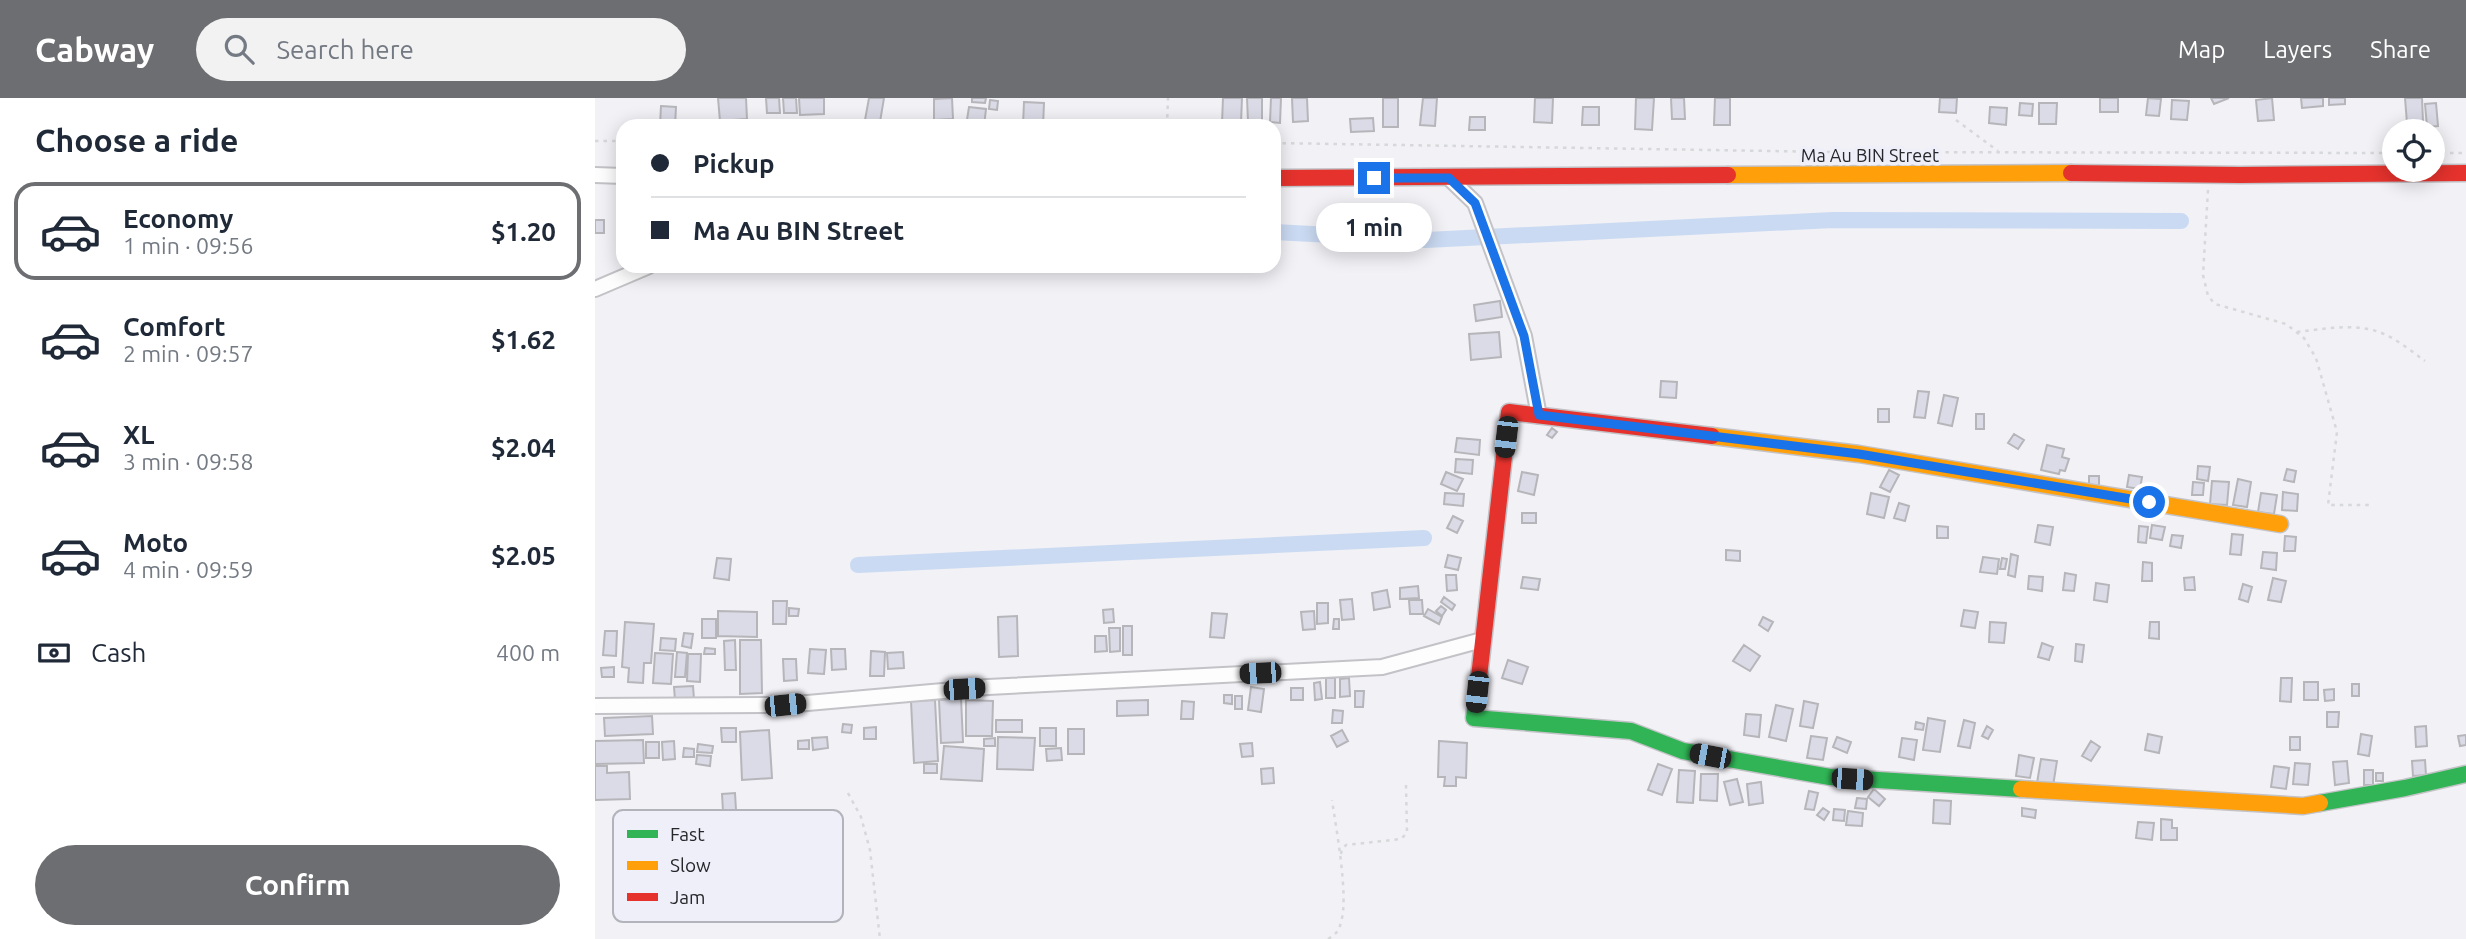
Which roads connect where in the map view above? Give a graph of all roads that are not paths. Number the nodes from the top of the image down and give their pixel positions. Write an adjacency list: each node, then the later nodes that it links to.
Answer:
1 (2466, 173): 5 (street, Ma Au BIN Street)
2 (595, 175): 3 (street)
3 (616, 176)
4 (1281, 178): 5 (street, Ma Au BIN Street)
5 (1449, 178): 8 (street)
6 (633, 273): 7 (street)
7 (595, 289)
8 (1539, 415): 9 (street); 10 (street)
9 (2280, 523)
10 (1482, 640): 11 (street); 12 (street)
11 (595, 706)
12 (2466, 774)

